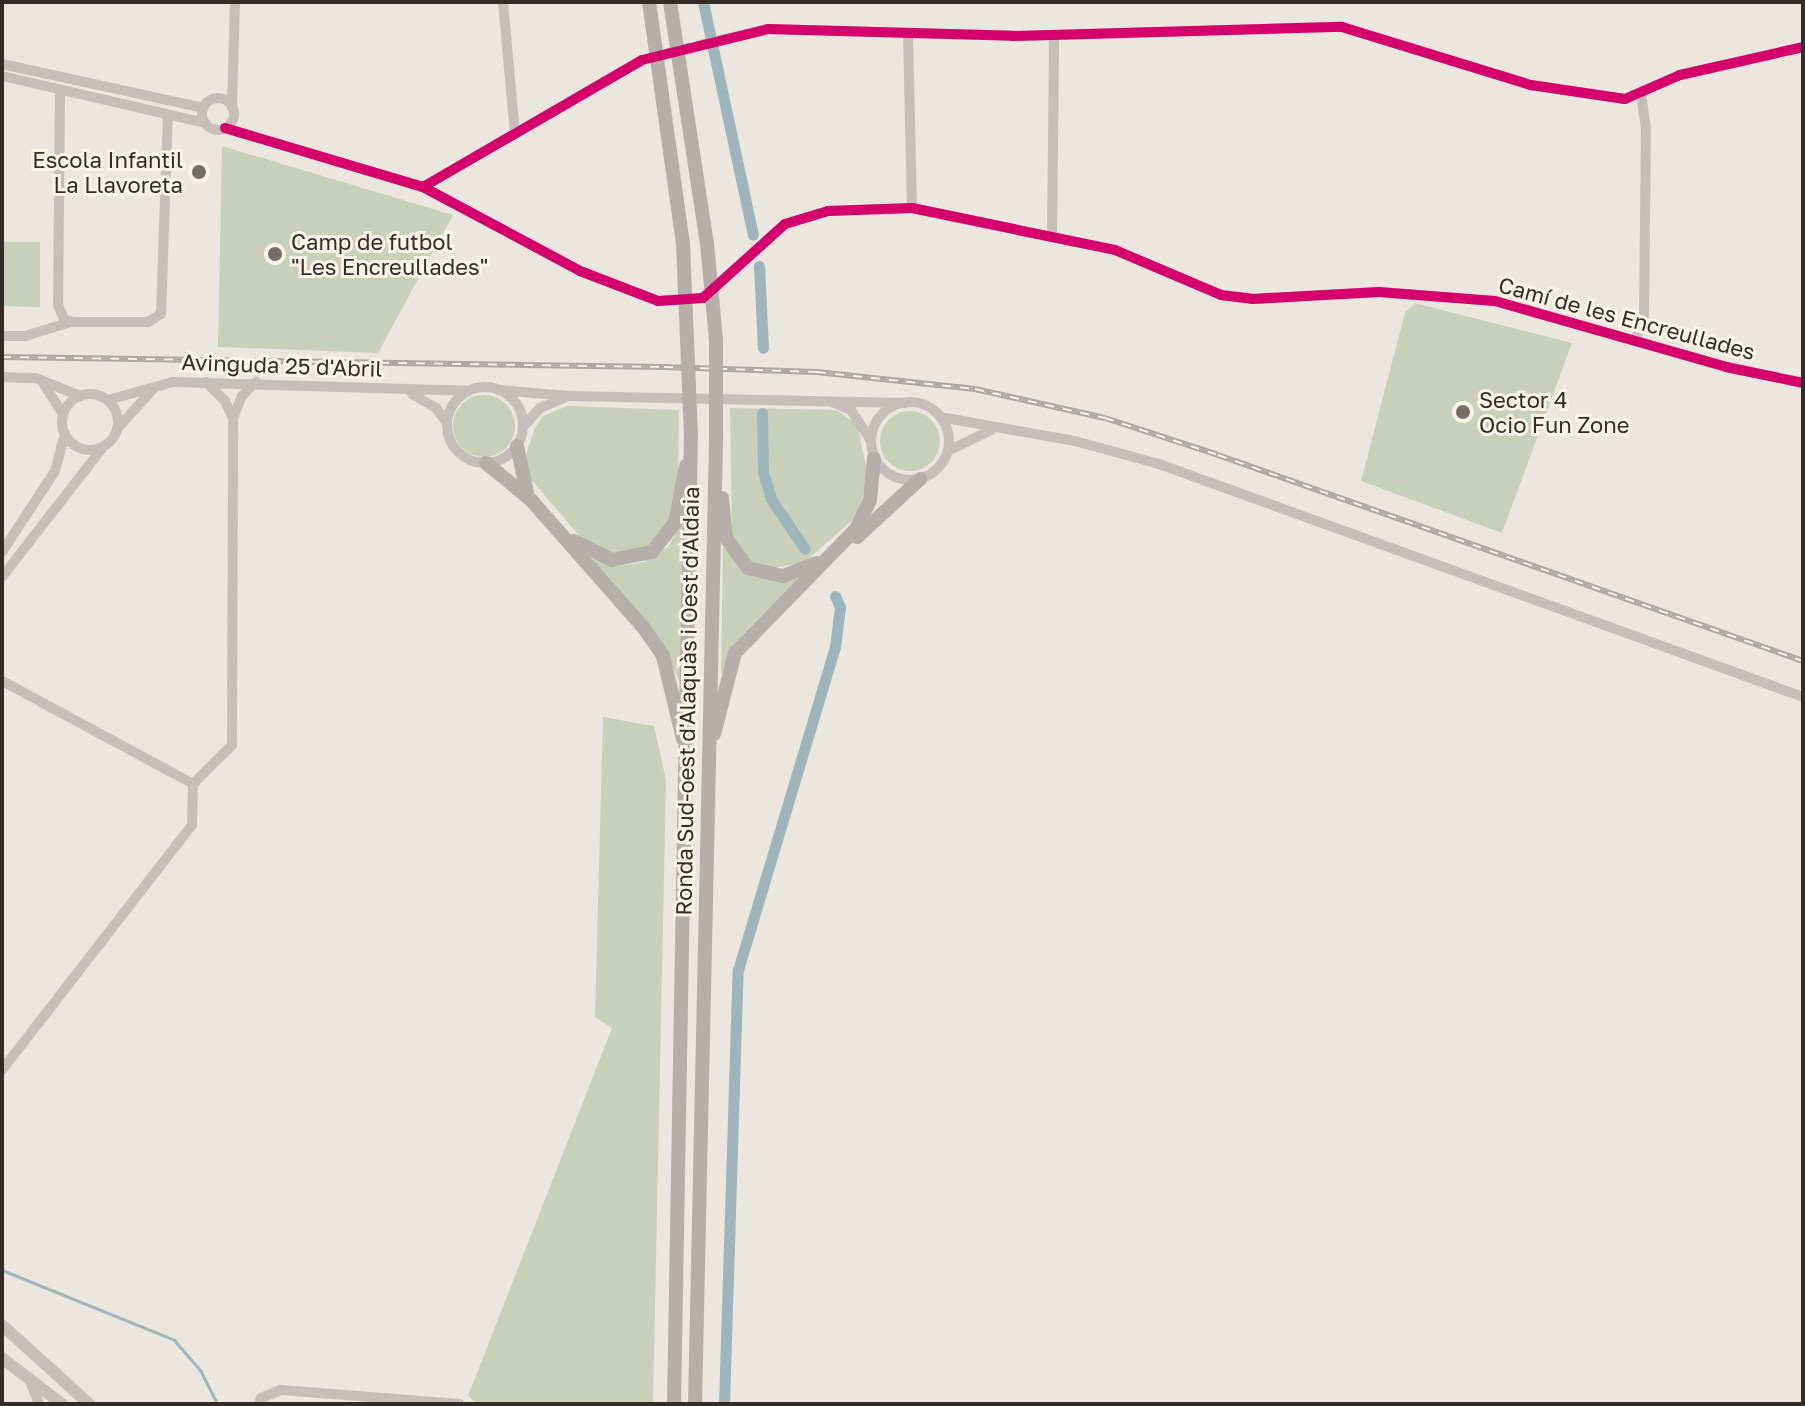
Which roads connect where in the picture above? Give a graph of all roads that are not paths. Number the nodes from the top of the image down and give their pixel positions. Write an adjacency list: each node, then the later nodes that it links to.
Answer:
1 (235, 2): 12 (street)
2 (503, 2): 20 (street)
3 (649, 2): 50 (main road, Ronda Sud-oest d'Alaquàs i Oest d'Aldaia, bridge)
4 (670, 2): 51 (main road, Ronda Sud-oest d'Alaquàs i Oest d'Aldaia, bridge)
5 (908, 34): 6 (street); 7 (street); 23 (street)
6 (1054, 35): 14 (street); 24 (street)
7 (700, 45)
8 (1803, 47): 14 (street)
9 (642, 60): 20 (street)
10 (2, 64): 15 (street)
11 (2, 76): 13 (street)
12 (233, 78): 15 (street); 16 (street)
13 (60, 90): 17 (street); 25 (street)
14 (1641, 92): 27 (street)
15 (206, 104): 16 (street); 18 (street)
16 (233, 110): 19 (street); 21 (street)
17 (168, 115): 18 (street); 25 (street)
18 (205, 123): 19 (street, Camí de les Encreullades)
19 (225, 128): 21 (street, Camí de les Encreullades)
20 (515, 133): 22 (street)
21 (252, 134): 22 (street, Camí de les Encreullades)
22 (423, 187): 23 (street, Camí de les Encreullades)
23 (912, 208): 24 (street, Camí de les Encreullades)
24 (1052, 237): 27 (street, Camí de les Encreullades)
25 (73, 322): 26 (street)
26 (2, 336)
27 (1635, 341): 32 (street, Camí de les Encreullades)
28 (2, 377): 29 (street)
29 (36, 378): 37 (street); 42 (street)
30 (206, 382): 31 (street, Avinguda 25 d'Abril); 33 (street, Avinguda 25 d'Abril); 44 (street)
31 (256, 382): 35 (street, Avinguda 25 d'Abril); 44 (street)
32 (1803, 383)
33 (155, 386): 40 (street, Avinguda 25 d'Abril); 48 (street, Avinguda 25 d'Abril)
34 (499, 390): 36 (street); 38 (street); 46 (street)
35 (407, 391): 36 (street, Avinguda 25 d'Abril); 45 (street, Avinguda 25 d'Abril)
36 (468, 391): 45 (street)
37 (80, 396): 40 (street); 42 (street)
38 (568, 396): 39 (street); 46 (street)
39 (822, 399): 41 (street); 52 (street)
40 (108, 400): 48 (street)
41 (905, 403): 43 (street); 52 (street)
42 (63, 414): 49 (street)
43 (940, 417): 47 (street); 55 (street)
44 (233, 418): 69 (street)
45 (447, 423): 57 (street)
46 (523, 427): 54 (street)
47 (1005, 428): 55 (street); 66 (street)
48 (117, 429): 53 (street)
49 (65, 433): 53 (street); 62 (street)
50 (691, 434): 60 (main road); 67 (main road, Ronda Sud-oest d'Alaquàs i Oest d'Aldaia)
51 (716, 438): 63 (main road); 68 (main road, Ronda Sud-oest d'Alaquàs i Oest d'Aldaia)
52 (871, 440): 56 (street)
53 (105, 445): 64 (street)
54 (517, 446): 57 (street); 59 (main road)
55 (948, 451): 58 (street)
56 (874, 458): 58 (street); 61 (main road)
57 (486, 463): 59 (main road)
58 (920, 479): 61 (main road)
59 (531, 500): 60 (main road)
60 (565, 536): 67 (main road)
61 (846, 543): 63 (main road)
62 (2, 552)
63 (832, 555): 68 (main road)
64 (2, 577)
65 (2, 681): 69 (street)
66 (1803, 697)
67 (688, 750): 80 (main road, Ronda Sud-oest d'Alaquàs i Oest d'Aldaia)
68 (708, 750): 81 (main road, Ronda Sud-oest d'Alaquàs i Oest d'Aldaia)
69 (193, 784): 70 (street)
70 (2, 1070)
71 (2, 1325): 77 (street)
72 (2, 1358): 73 (street)
73 (28, 1378): 75 (street); 76 (street)
74 (390, 1402): 78 (street); 79 (street)
75 (39, 1404)
76 (62, 1404)
77 (89, 1404)
78 (259, 1404)
79 (459, 1404)
80 (674, 1404)
81 (695, 1404)

